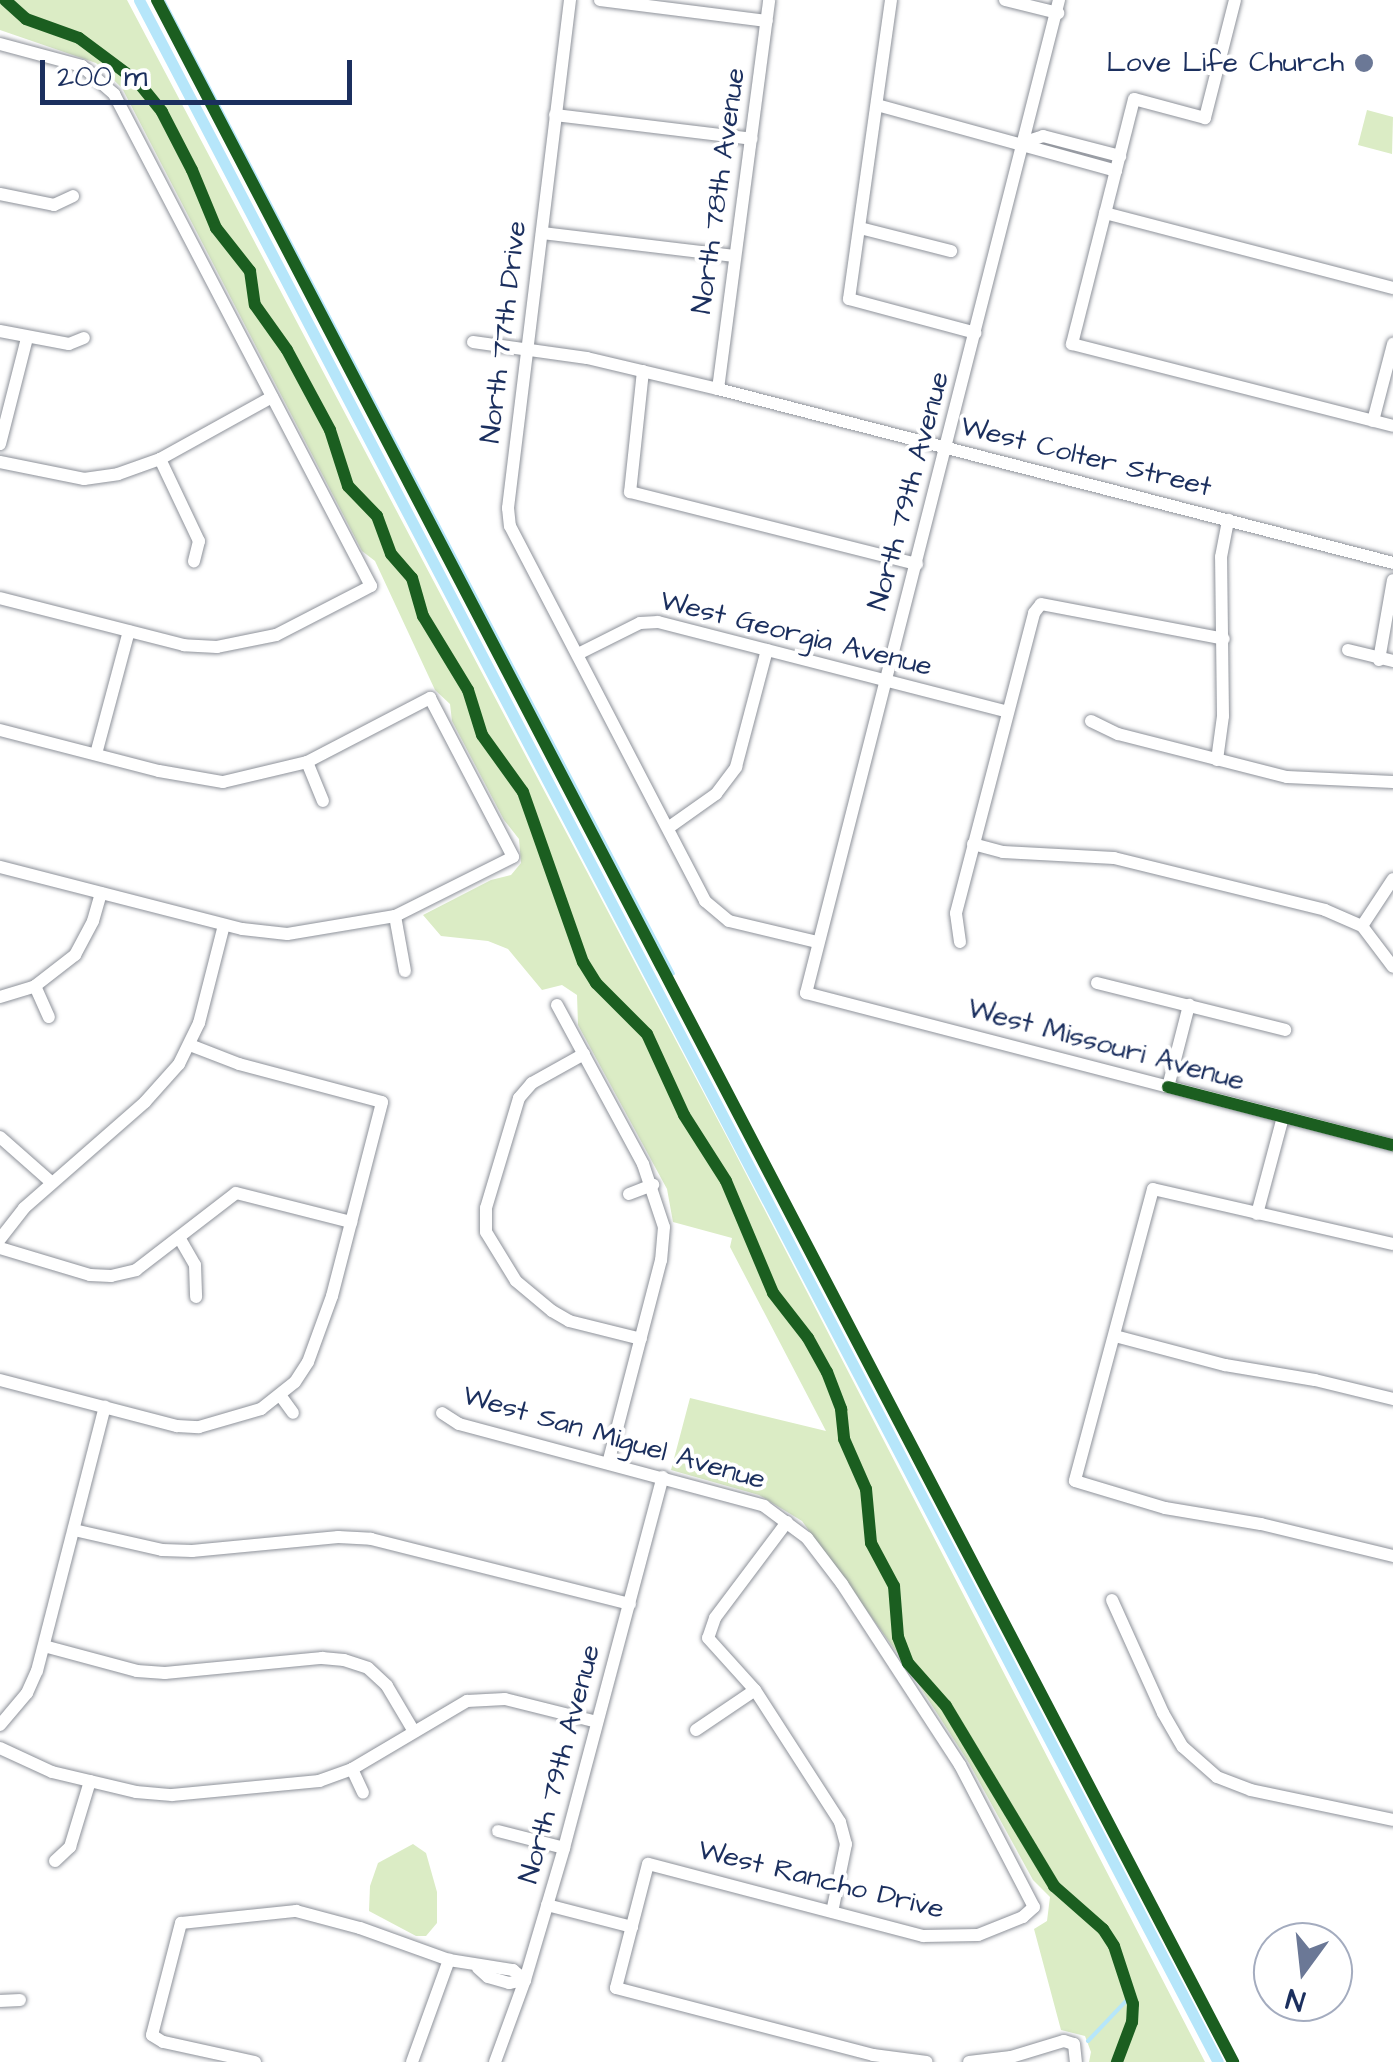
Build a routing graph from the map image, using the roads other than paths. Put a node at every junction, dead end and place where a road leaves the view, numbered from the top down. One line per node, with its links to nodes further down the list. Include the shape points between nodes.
1 (570, 0): 11 (street, North 77th Drive)
2 (600, 0): 8 (street)
3 (769, 0): 8 (street, North 78th Avenue)
4 (891, 0): 10 (street)
5 (1006, 0): 7 (street)
6 (1234, 0): 14 (street, via 1204,118 1134,99)
7 (1059, 6): 13 (street, North 79th Avenue)
8 (767, 21): 12 (street, North 78th Avenue)
9 (0, 44): 33 (street, via 82,66 114,94)
10 (877, 104): 13 (street); 19 (street)
11 (556, 115): 12 (street); 20 (street, North 77th Drive)
12 (752, 139): 22 (street, North 78th Avenue)
13 (1025, 142): 14 (street, via 1043,136); 15 (street); 25 (street, North 79th Avenue)
14 (1120, 156): 15 (street)
15 (1116, 171): 18 (street)
16 (0, 194): 17 (street, via 54,205)
17 (73, 196)
18 (1105, 213): 23 (street); 34 (street, via 1072,344)
19 (860, 228): 21 (street); 25 (street, via 848,299)
20 (542, 233): 22 (street); 30 (street, North 77th Drive)
21 (951, 251)
22 (735, 256): 32 (street, North 78th Avenue)
23 (1393, 288)
24 (0, 331): 26 (street)
25 (976, 333): 37 (street, North 79th Avenue)
26 (27, 338): 27 (street, via 69,344); 36 (street)
27 (84, 338)
28 (473, 342): 30 (street, West Colter Street)
29 (1393, 344): 34 (street)
30 (528, 348): 31 (street, West Colter Street); 50 (street, North 77th Drive, via 508,519)
31 (644, 372): 32 (street, West Colter Street); 43 (street, via 630,492)
32 (718, 388): 37 (street, West Colter Street)
33 (272, 397): 38 (street); 46 (street, via 371,586 276,635 248,642 184,645)
34 (1374, 421): 35 (street)
35 (1393, 426)
36 (0, 444)
37 (947, 447): 40 (street, West Colter Street); 43 (street, North 79th Avenue)
38 (160, 459): 39 (street, via 84,479); 41 (street, via 199,540)
39 (0, 462)
40 (1228, 520): 42 (street, West Colter Street); 47 (street)
41 (194, 562)
42 (1393, 563)
43 (917, 564): 52 (street, North 79th Avenue)
44 (1393, 580): 51 (street)
45 (0, 598): 46 (street)
46 (129, 631): 56 (street)
47 (1224, 640): 53 (street, via 1041,604); 57 (street)
48 (767, 650): 50 (street, West Georgia Avenue, via 648,622); 52 (street, West Georgia Avenue); 61 (street, via 736,767 716,794)
49 (1348, 650): 51 (street)
50 (578, 654): 61 (street, North 77th Drive)
51 (1386, 661)
52 (885, 681): 53 (street, West Georgia Avenue); 69 (street, North 79th Avenue)
53 (1008, 712): 62 (street)
54 (1091, 721): 57 (street)
55 (0, 730): 56 (street)
56 (96, 754): 58 (street, via 223,782)
57 (1216, 760): 59 (street, via 1307,779)
58 (308, 762): 60 (street); 66 (street, via 430,698 513,857)
59 (1393, 782)
60 (324, 801)
61 (668, 828): 69 (street, North 77th Drive, via 719,916)
62 (974, 844): 68 (street, via 1003,852 1114,858 1325,910); 70 (street, via 956,914)
63 (0, 867): 65 (street)
64 (1393, 879): 68 (street)
65 (102, 893): 67 (street); 74 (street, via 75,955)
66 (394, 916): 67 (street, via 297,933); 72 (street)
67 (224, 925): 81 (street)
68 (1362, 926): 71 (street)
69 (817, 942): 75 (street, North 79th Avenue)
70 (960, 942)
71 (1393, 967)
72 (405, 971)
73 (1098, 982): 77 (street)
74 (35, 986): 76 (street); 79 (street)
75 (806, 994): 83 (street, West Missouri Avenue)
76 (0, 996)
77 (1188, 1005): 80 (street); 83 (street)
78 (557, 1006): 82 (street)
79 (49, 1018)
80 (1285, 1030)
81 (190, 1046): 87 (street, via 166,1081); 91 (street, via 382,1102)
82 (584, 1054): 88 (street); 98 (street, via 532,1083 519,1098 486,1208 486,1232 516,1281 552,1311)
83 (1168, 1087): 84 (street, West Missouri Avenue)
84 (1283, 1117): 86 (street, West Missouri Avenue); 90 (street)
85 (0, 1137): 87 (street)
86 (1393, 1144)
87 (52, 1182): 92 (street)
88 (653, 1185): 89 (street); 98 (street, via 664,1244)
89 (630, 1194)
90 (1257, 1214): 94 (street); 97 (street, via 1153,1189)
91 (351, 1222): 93 (street, via 236,1193); 100 (street, via 319,1338 295,1382)
92 (0, 1239)
93 (180, 1239): 95 (street, via 136,1270 112,1276); 96 (street, via 195,1264)
94 (1393, 1244)
95 (0, 1248)
96 (196, 1297)
97 (1115, 1336): 101 (street); 109 (street, via 1075,1481 1165,1508)
98 (641, 1339): 105 (street)
99 (0, 1380): 102 (street)
100 (280, 1395): 102 (street, via 240,1418 198,1427); 103 (street)
101 (1393, 1400)
102 (106, 1408): 108 (street)
103 (293, 1412)
104 (442, 1413): 105 (street, West San Miguel Avenue, via 459,1424)
105 (608, 1463): 106 (street, West San Miguel Avenue)
106 (663, 1477): 107 (street, West San Miguel Avenue, via 764,1506); 111 (street, North 79th Avenue)
107 (788, 1522): 113 (street, via 715,1618 708,1638); 127 (street, West San Miguel Avenue, via 818,1553 899,1669 960,1765)
108 (74, 1530): 111 (street, via 192,1551 371,1539); 112 (street)
109 (1393, 1556)
110 (1112, 1600): 122 (street, via 1163,1714 1183,1747 1216,1777)
111 (630, 1604): 114 (street, North 79th Avenue)
112 (44, 1646): 115 (street, via 27,1693); 116 (street, via 165,1674 344,1660 368,1668 387,1686)
113 (754, 1690): 117 (street); 128 (street, via 840,1822 846,1844)
114 (597, 1722): 116 (street, via 486,1699 466,1701); 124 (street, North 79th Avenue)
115 (0, 1725)
116 (413, 1730): 119 (street)
117 (696, 1730)
118 (0, 1748): 120 (street, via 18,1760)
119 (352, 1768): 120 (street, via 319,1782 172,1794); 121 (street)
120 (90, 1781): 125 (street, via 70,1847)
121 (363, 1792)
122 (1393, 1820)
123 (498, 1831): 124 (street)
124 (564, 1848): 126 (street, North 79th Avenue)
125 (55, 1861)
126 (547, 1905): 129 (street); 131 (street, North 79th Avenue)
127 (1034, 1906): 128 (street, West Rancho Drive, via 994,1930 960,1938 923,1936)
128 (832, 1912): 129 (street, West Rancho Drive, via 648,1864)
129 (632, 1926): 137 (street, via 616,1988 873,2055)
130 (449, 1960): 131 (street, via 488,1978); 134 (street, via 296,1911 180,1923 152,2035); 135 (street)
131 (525, 1980): 136 (street, North 79th Avenue)
132 (20, 2000): 133 (street)
133 (0, 2001)
134 (255, 2062)
135 (412, 2062)
136 (494, 2062)
137 (927, 2062)
138 (970, 2062): 139 (street, via 1064,2041 1074,2044)
139 (1076, 2062)

